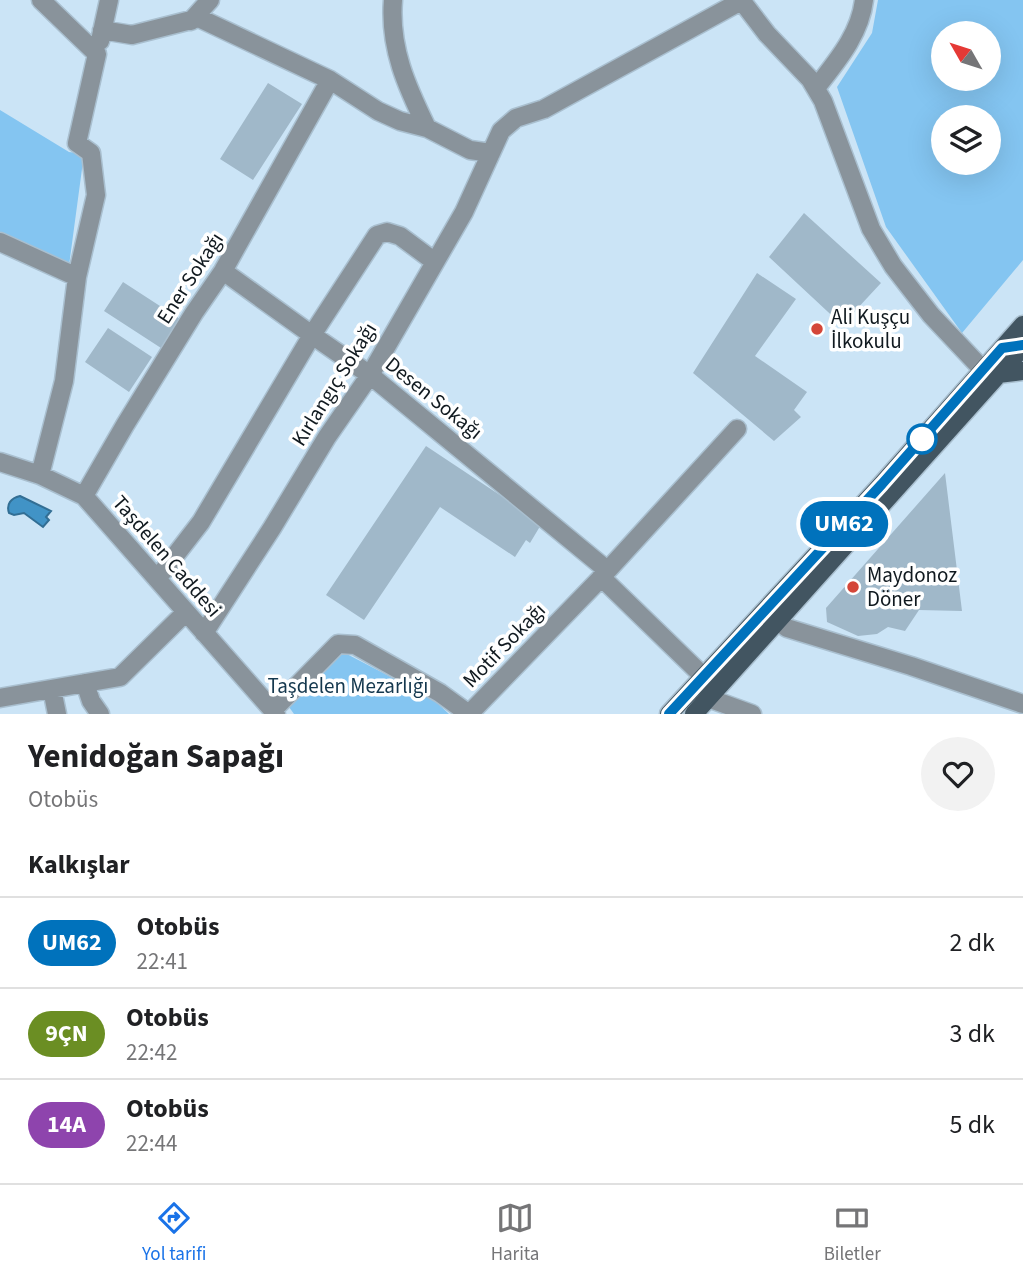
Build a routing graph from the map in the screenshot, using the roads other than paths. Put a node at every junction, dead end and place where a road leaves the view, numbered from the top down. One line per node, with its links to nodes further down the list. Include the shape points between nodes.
1 (41, 0): 9 (street)
2 (109, 0): 8 (street)
3 (210, 0): 7 (street)
4 (393, 0): 12 (street, via 397,55)
5 (863, 0): 11 (street, via 852,37)
6 (741, 1): 11 (street); 13 (street, Kırlangıç Sokağı, via 544,109 516,118 501,131)
7 (191, 21): 8 (street, via 132,35); 10 (street, via 199,18)
8 (102, 30): 9 (street)
9 (97, 54): 17 (street, via 77,143 91,153 96,195)
10 (330, 80): 12 (street, via 378,111); 16 (street, Ener Sokağı)
11 (816, 88): 23 (street, via 871,229 887,257 931,315)
12 (428, 128): 13 (street, via 470,150)
13 (491, 153): 15 (street, Kırlangıç Sokağı)
14 (0, 242): 17 (street)
15 (435, 262): 19 (street, via 400,236 387,232 377,236); 24 (street, Kırlangıç Sokağı)
16 (223, 271): 19 (street, Desen Sokağı); 28 (street, Ener Sokağı)
17 (77, 277): 27 (street, via 64,381)
18 (1023, 325): 21 (main road)
19 (312, 335): 24 (street, Desen Sokağı); 30 (street, via 201,522)
20 (1023, 346): 21 (main road); 23 (main road)
21 (1002, 348): 23 (main road)
22 (1023, 371): 23 (main road)
23 (991, 372): 32 (main road); 34 (main road)
24 (370, 375): 29 (street, Desen Sokağı); 33 (street, Kırlangıç Sokağı)
25 (737, 429): 29 (street, Motif Sokağı)
26 (0, 462): 27 (street, Taşdelen Caddesi)
27 (40, 475): 28 (street, Taşdelen Caddesi)
28 (84, 496): 30 (street, Taşdelen Caddesi)
29 (604, 574): 34 (street, Desen Sokağı); 40 (street, Motif Sokağı, via 469,714 355,645 338,644)
30 (157, 579): 31 (street, Taşdelen Caddesi)
31 (186, 612): 33 (street, Taşdelen Caddesi); 35 (street, via 120,677)
32 (777, 621): 38 (main road); 39 (street)
33 (204, 633): 40 (street, Taşdelen Caddesi)
34 (704, 676): 43 (main road)
35 (85, 683): 36 (street); 42 (street)
36 (52, 689): 37 (street); 41 (street)
37 (0, 698)
38 (708, 698): 44 (main road); 45 (street)
39 (1023, 704)
40 (274, 712)
41 (57, 714)
42 (100, 714)
43 (669, 714)
44 (694, 714)
45 (752, 714)

